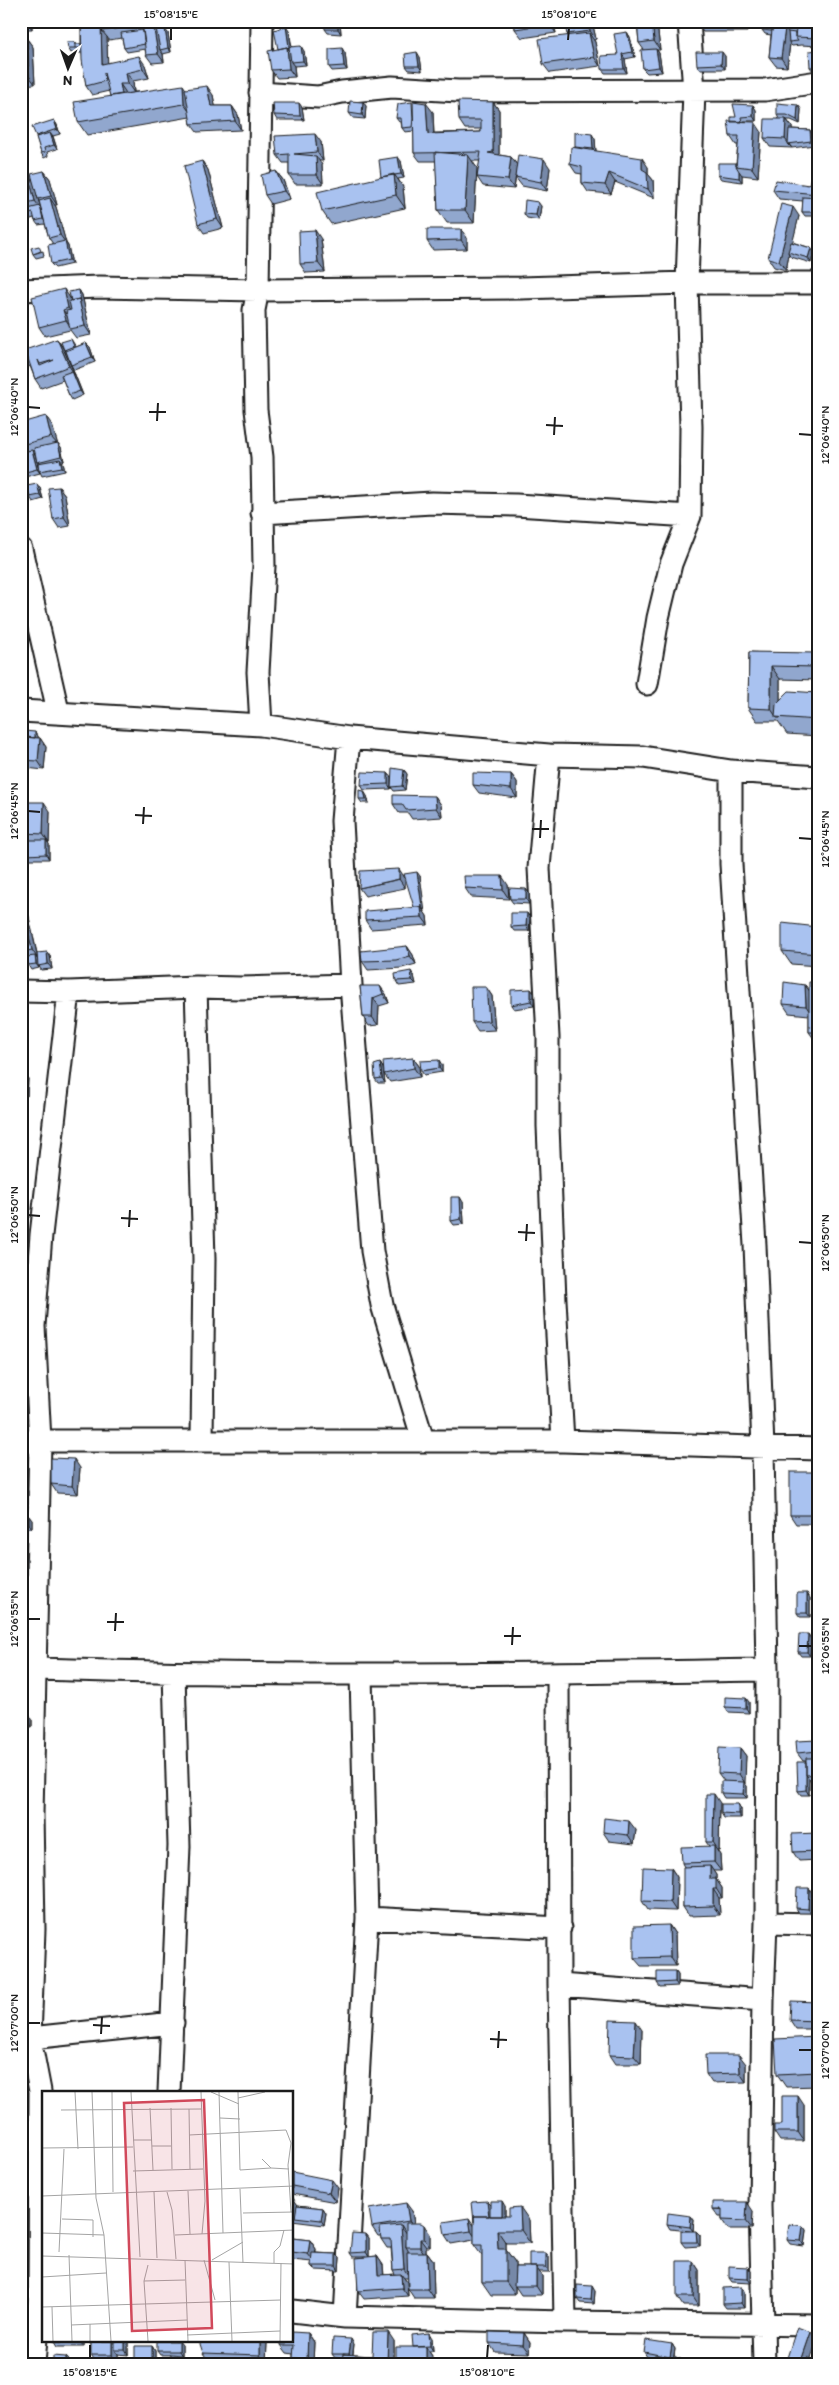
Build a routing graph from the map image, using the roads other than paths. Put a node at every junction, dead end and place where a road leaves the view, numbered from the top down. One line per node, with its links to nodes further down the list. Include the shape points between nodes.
1 (262, 21): 5 (street)
2 (689, 21): 4 (street)
3 (818, 82): 4 (street, via 765,90)
4 (694, 91): 5 (street, via 458,91 392,87 318,97); 7 (street)
5 (260, 93): 9 (street)
6 (818, 283): 7 (street)
7 (687, 284): 9 (street); 11 (street)
8 (21, 290): 9 (street, via 99,287)
9 (258, 290): 10 (street, via 254,310)
10 (262, 513): 11 (street, via 432,503); 16 (street, via 264,566 258,672)
11 (690, 516): 13 (street, via 671,564)
12 (21, 549): 15 (street)
13 (647, 684)
14 (21, 710): 15 (street)
15 (58, 711): 16 (street)
16 (261, 725): 17 (street)
17 (350, 738): 18 (street); 21 (street, via 342,821)
18 (549, 755): 19 (street, via 643,757); 28 (street, via 539,868)
19 (731, 771): 20 (street); 29 (street, via 730,864 755,1245)
20 (818, 777)
21 (351, 985): 22 (street); 26 (street, via 372,1251 382,1305)
22 (196, 987): 24 (street); 25 (street, via 204,1259)
23 (21, 991): 24 (street)
24 (69, 992): 27 (street, via 41,1234 34,1326)
25 (202, 1440): 26 (street); 27 (street)
26 (423, 1440): 28 (street)
27 (31, 1441): 31 (street)
28 (563, 1441): 29 (street)
29 (763, 1448): 30 (street); 32 (street)
30 (818, 1449)
31 (36, 1669): 33 (street); 43 (street, via 32,1814 34,1929)
32 (767, 1670): 34 (street); 37 (street)
33 (174, 1673): 35 (street); 42 (street, via 179,1846)
34 (558, 1673): 35 (street); 39 (street)
35 (361, 1675): 36 (street)
36 (367, 1918): 39 (street); 47 (street)
37 (766, 1924): 38 (street); 41 (street)
38 (818, 1924)
39 (560, 1928): 40 (street)
40 (559, 1985): 41 (street); 48 (street)
41 (763, 2000): 49 (street, via 760,2206)
42 (173, 2022): 43 (street); 44 (street)
43 (26, 2039): 45 (street, via 40,2092)
44 (169, 2091)
45 (41, 2299): 51 (street)
46 (294, 2311): 47 (street)
47 (345, 2317): 48 (street)
48 (565, 2322): 49 (street)
49 (764, 2324): 50 (street); 52 (street)
50 (818, 2325)
51 (34, 2364)
52 (764, 2364)

